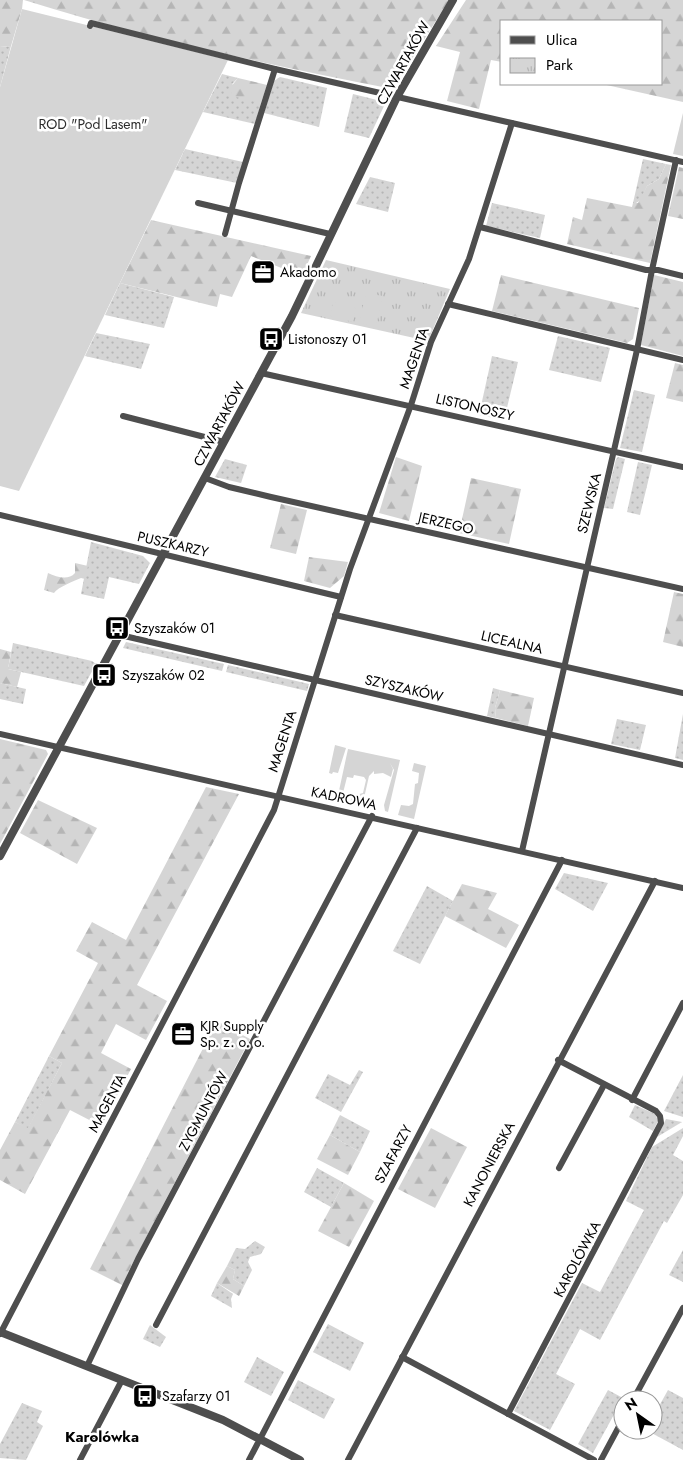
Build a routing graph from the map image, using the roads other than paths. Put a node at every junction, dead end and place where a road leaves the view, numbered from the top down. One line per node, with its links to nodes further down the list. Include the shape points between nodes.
1 (453, 0): 4 (street, CZWARTAKÓW)
2 (90, 26): 3 (street, via 91,23)
3 (275, 69): 4 (street); 8 (street)
4 (397, 97): 5 (street); 11 (street, CZWARTAKÓW)
5 (512, 123): 6 (street); 9 (street, MAGENTA)
6 (680, 161): 12 (street, SZEWSKA)
7 (198, 203): 8 (street)
8 (231, 211): 10 (street); 11 (street)
9 (480, 227): 12 (street); 14 (street, MAGENTA)
10 (225, 234)
11 (330, 234): 17 (street, CZWARTAKÓW)
12 (652, 270): 13 (street); 15 (street, SZEWSKA)
13 (683, 276)
14 (448, 304): 15 (street); 18 (street, MAGENTA, via 431,342)
15 (637, 350): 16 (street); 21 (street, SZEWSKA)
16 (683, 360)
17 (261, 373): 18 (street, LISTONOSZY); 20 (street, CZWARTAKÓW)
18 (411, 405): 21 (street, LISTONOSZY); 25 (street, MAGENTA)
19 (123, 416): 20 (street)
20 (224, 442): 23 (street, CZWARTAKÓW)
21 (614, 452): 22 (street, LISTONOSZY); 27 (street, SZEWSKA)
22 (683, 467)
23 (205, 478): 25 (street, JERZEGO, via 229,487); 26 (street, CZWARTAKÓW)
24 (0, 516): 26 (street, PUSZKARZY)
25 (369, 519): 27 (street, JERZEGO); 29 (street, MAGENTA)
26 (163, 554): 29 (street, PUSZKARZY); 31 (street, CZWARTAKÓW)
27 (586, 567): 28 (street, JERZEGO); 32 (street, SZEWSKA)
28 (683, 589)
29 (341, 597): 30 (street, MAGENTA)
30 (335, 615): 32 (street, LICEALNA); 33 (street, MAGENTA)
31 (120, 634): 33 (street, SZYSZAKÓW); 37 (street, CZWARTAKÓW)
32 (564, 666): 34 (street, LICEALNA); 36 (street, SZEWSKA)
33 (314, 680): 36 (street, SZYSZAKÓW); 39 (street, MAGENTA)
34 (683, 693)
35 (0, 734): 37 (street, KADROWA)
36 (548, 735): 38 (street, SZYSZAKÓW); 42 (street, SZEWSKA)
37 (59, 748): 39 (street, KADROWA); 43 (street, CZWARTAKÓW)
38 (683, 765)
39 (278, 798): 40 (street, KADROWA); 54 (street, MAGENTA)
40 (372, 816): 41 (street, KADROWA); 56 (street, ZYGMUNTÓW, via 138,1260)
41 (417, 828): 42 (street, KADROWA); 53 (street)
42 (522, 851): 44 (street, KADROWA)
43 (0, 856)
44 (562, 860): 45 (street, KADROWA); 60 (street, SZAFARZY)
45 (655, 882): 46 (street, KADROWA); 48 (street, KANONIERSKA)
46 (683, 888)
47 (683, 1003): 50 (street)
48 (558, 1060): 49 (street); 55 (street, KANONIERSKA)
49 (604, 1085): 50 (street); 51 (street)
50 (632, 1100): 59 (street, KAROLÓWKA, via 659,1113 661,1123)
51 (559, 1168)
52 (683, 1308): 58 (street)
53 (156, 1325)
54 (0, 1333): 56 (street)
55 (402, 1357): 59 (street); 65 (street, KANONIERSKA)
56 (86, 1366): 57 (street)
57 (122, 1380): 60 (street); 62 (street)
58 (639, 1390)
59 (508, 1414): 66 (street)
60 (260, 1438): 63 (street, SZAFARZY); 64 (street)
61 (613, 1438): 67 (street)
62 (80, 1460)
63 (248, 1460)
64 (300, 1460)
65 (348, 1460)
66 (594, 1460)
67 (601, 1460)

